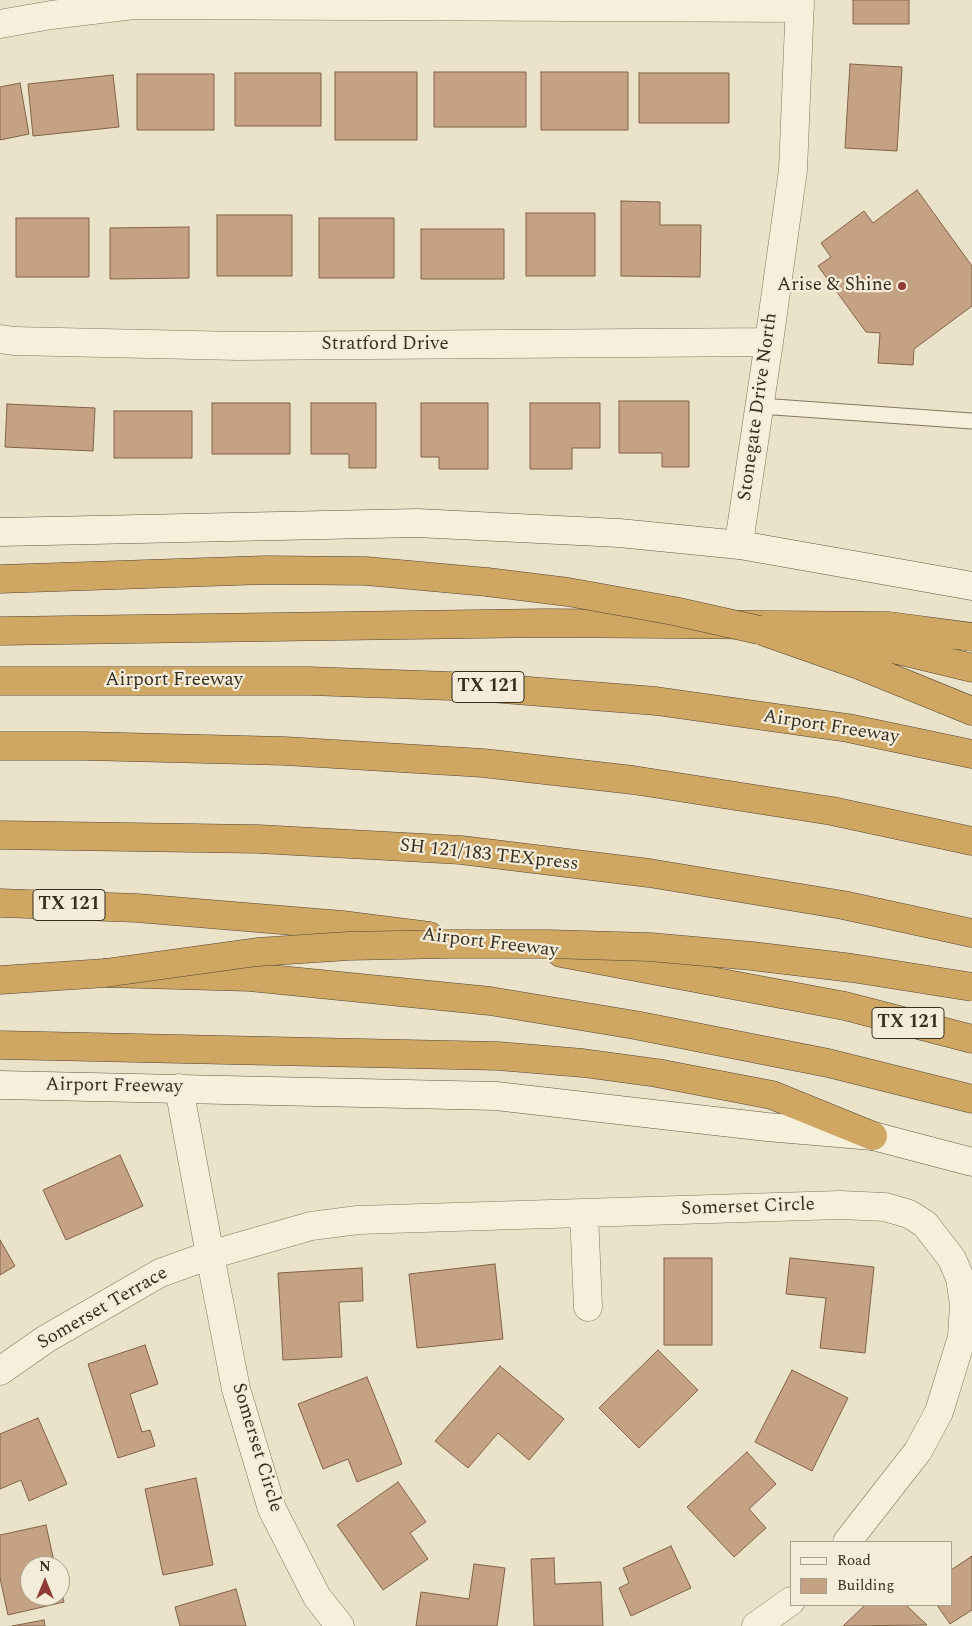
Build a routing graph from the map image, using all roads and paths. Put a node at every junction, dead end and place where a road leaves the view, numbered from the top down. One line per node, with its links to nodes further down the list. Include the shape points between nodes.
1 (381, 3): 2 (street); 3 (street)
2 (800, 4): 6 (street, Stonegate Drive North, via 793,170)
3 (51, 8): 4 (street)
4 (0, 24)
5 (0, 338): 6 (street, Stratford Drive, via 14,341 238,346)
6 (770, 342): 7 (street, Stonegate Drive North)
7 (760, 406): 8 (lane); 10 (street, Stonegate Drive North)
8 (972, 421)
9 (0, 532): 10 (street, via 417,524 619,533)
10 (740, 545): 12 (street)
11 (0, 579): 13 (highway, bridge, via 276,570 366,571 487,582 588,596)
12 (972, 586)
13 (759, 630): 16 (highway, via 864,642); 18 (highway)
14 (0, 631): 15 (highway, via 546,623 889,626)
15 (972, 637)
16 (972, 668)
17 (0, 681): 20 (highway, Airport Freeway / TX 121, via 478,686 656,701 848,728)
18 (972, 711)
19 (0, 746): 22 (highway, via 284,751 483,763 633,780 832,811)
20 (972, 754)
21 (0, 835): 24 (highway, SH 121/183 TEXpress, via 258,838 462,850 649,873 843,905)
22 (972, 841)
23 (0, 903): 28 (highway, Airport Freeway / TX 121, via 137,908 342,925 579,956 844,1006)
24 (972, 933)
25 (105, 973): 26 (highway); 27 (highway, bridge, via 257,952 449,944 548,944 650,947 752,956); 32 (highway, bridge, via 250,977 490,1001 635,1025 828,1063)
26 (0, 980)
27 (972, 987)
28 (972, 1039)
29 (0, 1045): 33 (highway, via 498,1056 583,1063 772,1095)
30 (0, 1085): 31 (street, Airport Freeway)
31 (179, 1088): 33 (street, Airport Freeway, via 496,1096); 36 (street, Somerset Circle)
32 (972, 1099)
33 (873, 1136): 34 (street, Airport Freeway)
34 (972, 1162)
35 (584, 1213): 36 (street, Somerset Circle, via 358,1220 311,1226); 37 (street); 39 (street, Somerset Circle, via 840,1205 885,1207 910,1214 925,1224 952,1259 960,1278 964,1304 962,1336 939,1412 918,1451)
36 (210, 1255): 38 (street, Somerset Terrace, via 160,1273 46,1339); 41 (street, Somerset Circle, via 236,1389 272,1509 317,1597)
37 (588, 1308)
38 (0, 1371)
39 (847, 1541)
40 (790, 1602): 42 (street)
41 (340, 1626)
42 (756, 1626)

